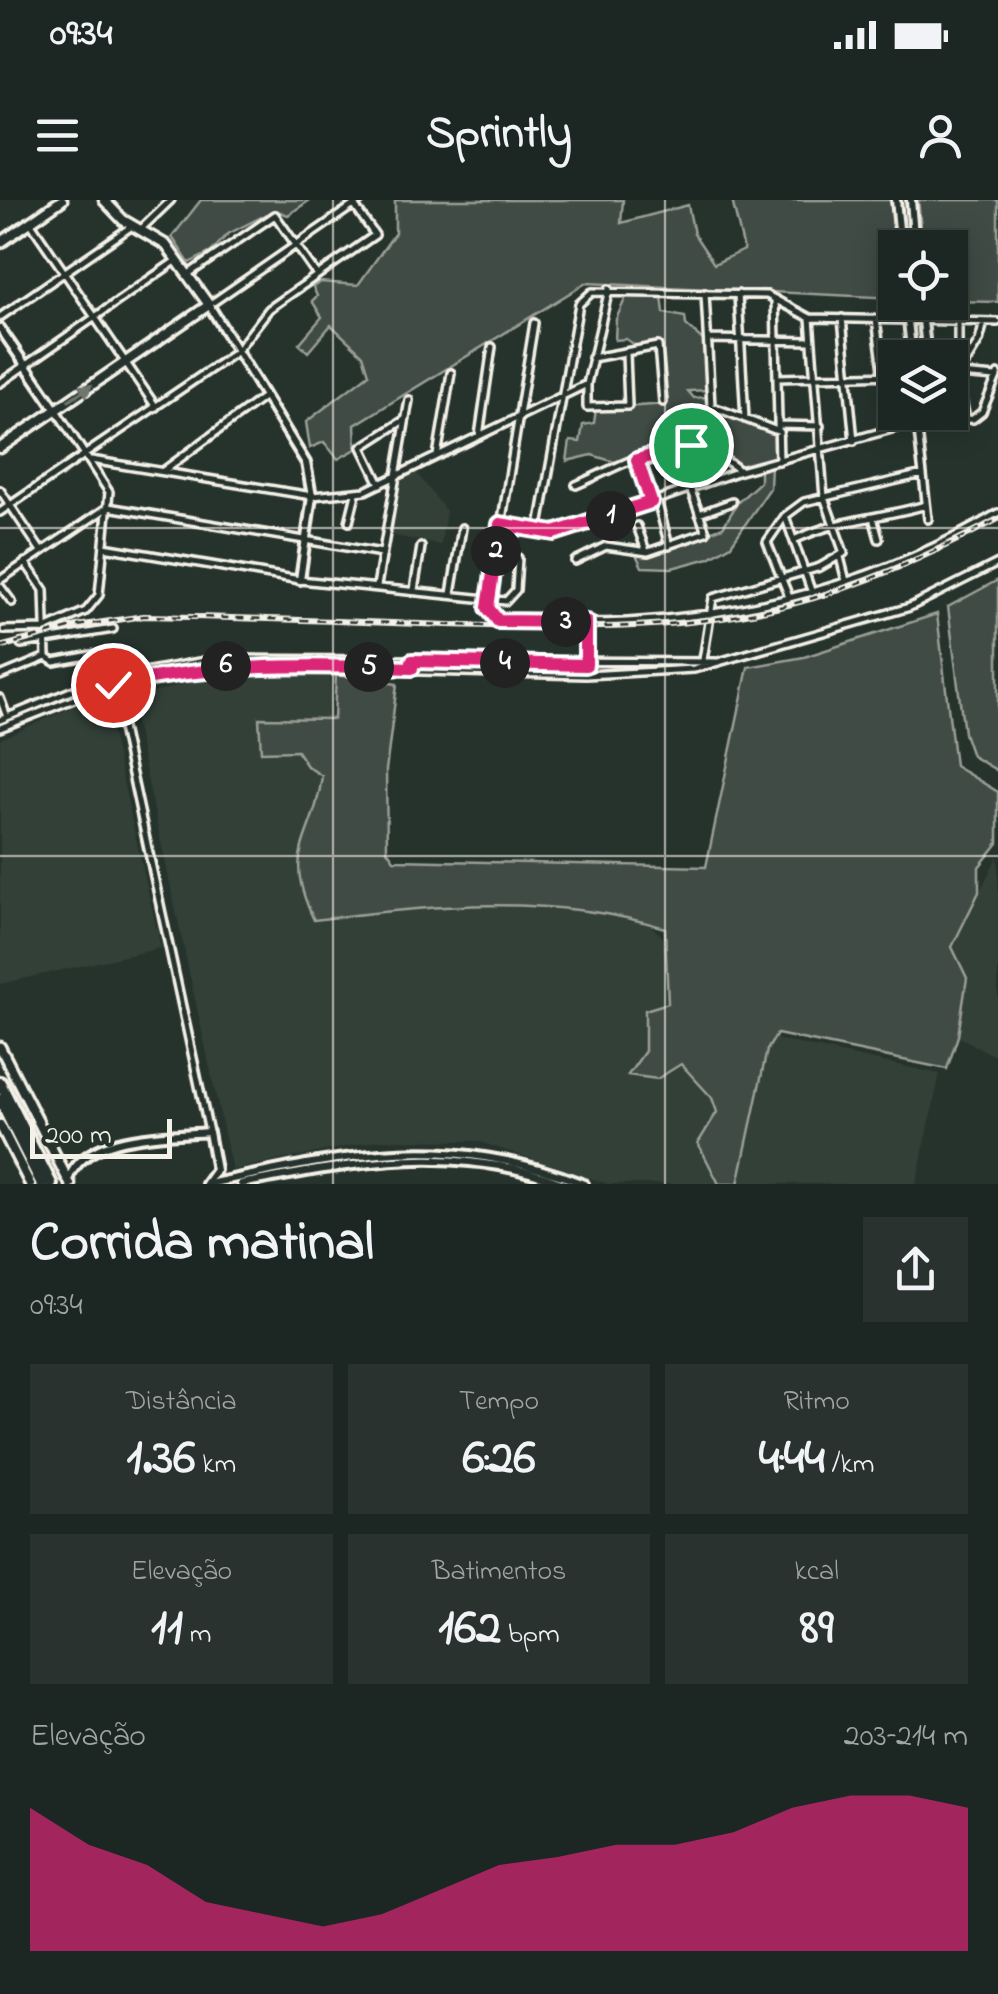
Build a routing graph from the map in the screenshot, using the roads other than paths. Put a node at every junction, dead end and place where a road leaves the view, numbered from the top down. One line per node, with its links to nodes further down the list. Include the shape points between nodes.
1 (62, 200): 8 (main road)
2 (104, 200): 9 (main road)
3 (171, 200): 9 (street)
4 (362, 200): 7 (street)
5 (896, 200): 10 (street)
6 (911, 200): 11 (street)
7 (354, 205): 13 (street); 17 (street, via 375,235)
8 (30, 222): 12 (main road); 15 (street)
9 (136, 228): 14 (main road); 15 (street)
10 (898, 230)
11 (914, 230)
12 (0, 243)
13 (296, 246): 16 (street, via 275,214); 17 (street); 22 (street)
14 (179, 258): 16 (main road); 24 (street)
15 (64, 273): 23 (street); 24 (street)
16 (190, 273): 22 (main road)
17 (318, 275): 44 (street, via 269,309)
18 (609, 290): 19 (street); 46 (street); 60 (street, via 592,292 580,304)
19 (705, 293): 20 (street); 35 (street)
20 (738, 294): 21 (street); 36 (street)
21 (775, 298): 25 (street); 37 (street)
22 (209, 305): 44 (street); 48 (main road)
23 (0, 317)
24 (96, 318): 48 (street); 49 (street)
25 (810, 318): 26 (street); 42 (street)
26 (842, 318): 27 (street); 55 (street)
27 (876, 319): 38 (street)
28 (908, 320): 39 (street)
29 (922, 320): 30 (street); 40 (street)
30 (958, 321): 31 (street); 41 (street)
31 (984, 322): 32 (street); 47 (street)
32 (998, 322)
33 (534, 323): 65 (street)
34 (0, 328): 49 (street)
35 (708, 339): 36 (street); 68 (street, via 711,406)
36 (739, 339): 37 (street); 68 (street)
37 (776, 340): 42 (street); 54 (street)
38 (881, 340)
39 (910, 340)
40 (924, 340)
41 (958, 340)
42 (811, 341): 56 (street)
43 (492, 347): 73 (street)
44 (236, 352): 59 (street); 63 (street)
45 (626, 354): 46 (street); 58 (street, via 628,406 588,407); 62 (street, via 658,346)
46 (592, 358): 58 (street)
47 (968, 361)
48 (126, 363): 63 (street); 64 (main road, one-way to 48)
49 (26, 365): 57 (street); 64 (street)
50 (451, 373): 77 (street)
51 (997, 375): 52 (street); 66 (street, via 979,415)
52 (968, 376)
53 (878, 377): 55 (street)
54 (777, 378): 56 (street); 70 (street)
55 (850, 378): 56 (street); 74 (street)
56 (814, 379): 69 (street)
57 (0, 383)
58 (587, 384): 60 (street)
59 (265, 396): 82 (street); 90 (street, via 306,463)
60 (563, 396): 65 (street); 107 (street)
61 (409, 400): 67 (street)
62 (662, 402)
63 (156, 407): 78 (street)
64 (56, 410): 75 (main road); 78 (street)
65 (520, 416): 73 (street); 105 (street)
66 (968, 418)
67 (406, 419): 84 (street); 85 (street, via 362,447)
68 (745, 419): 70 (street)
69 (820, 426): 70 (street); 76 (street)
70 (780, 428): 80 (street)
71 (890, 430): 74 (street)
72 (918, 430): 83 (street)
73 (479, 436): 77 (street)
74 (854, 441): 76 (street)
75 (0, 448)
76 (823, 450): 80 (street); 91 (street)
77 (438, 456): 84 (street)
78 (89, 458): 82 (street); 95 (street); 96 (street, via 107,486)
79 (637, 460): 81 (street, via 691,445); 86 (street); 92 (street)
80 (779, 461): 81 (street)
81 (740, 471): 87 (street)
82 (162, 472): 90 (street)
83 (922, 474): 91 (street); 94 (street)
84 (396, 478): 85 (street); 117 (street)
85 (380, 484): 89 (street)
86 (576, 485)
87 (690, 488): 92 (street); 98 (street)
88 (0, 490): 95 (street)
89 (356, 494): 90 (street); 103 (street)
90 (312, 496): 111 (street)
91 (824, 497): 100 (street); 104 (street)
92 (654, 501): 107 (street, via 568,531); 112 (street)
93 (732, 502): 98 (street)
94 (926, 505): 101 (street); 102 (street)
95 (10, 506): 97 (street); 115 (street)
96 (108, 506): 111 (street); 113 (street); 115 (street)
97 (0, 512)
98 (699, 514): 112 (street, via 706,532)
99 (998, 514): 126 (street, via 914,557)
100 (784, 516): 110 (street); 124 (street, via 768,542)
101 (928, 519)
102 (874, 520): 104 (street); 109 (street)
103 (349, 522)
104 (834, 522): 110 (street); 118 (street)
105 (500, 524): 107 (street); 133 (street)
106 (637, 526): 116 (street)
107 (539, 527)
108 (462, 528): 131 (street)
109 (879, 539)
110 (796, 540): 123 (street)
111 (306, 542): 117 (street); 125 (street)
112 (669, 546): 116 (street)
113 (104, 547): 125 (street); 137 (street, via 99,595 86,611)
114 (421, 547): 129 (street)
115 (41, 551): 121 (street)
116 (646, 552): 120 (street, via 606,546)
117 (382, 553): 128 (street)
118 (842, 554): 123 (street); 126 (street)
119 (518, 558): 133 (street, via 512,598)
120 (575, 561)
121 (25, 562): 127 (street); 137 (street, via 44,590)
122 (998, 563): 144 (street, via 910,607)
123 (806, 570): 124 (street); 130 (street)
124 (780, 578): 132 (street); 135 (street, via 717,594)
125 (300, 580): 128 (street)
126 (846, 581): 130 (street)
127 (0, 583): 134 (street)
128 (377, 586): 129 (street)
129 (414, 590): 131 (street)
130 (812, 593): 132 (street)
131 (451, 594): 133 (street)
132 (789, 598): 135 (street)
133 (489, 599): 136 (street, via 498,621)
134 (12, 602)
135 (709, 614): 136 (street); 143 (street)
136 (586, 622): 146 (street)
137 (45, 629): 139 (street); 140 (street)
138 (113, 629): 140 (street)
139 (4, 630)
140 (43, 638): 141 (street); 142 (street)
141 (21, 644)
142 (46, 657): 147 (street); 148 (street, via 54,662 97,654)
143 (703, 660): 144 (street); 146 (street)
144 (719, 663): 145 (street, via 622,674)
145 (412, 664): 146 (street); 149 (street, via 261,660)
146 (586, 665)
147 (0, 676)
148 (102, 680): 149 (street); 151 (street)
149 (112, 682): 151 (street); 158 (street)
150 (0, 698): 152 (street)
151 (42, 707): 152 (street); 153 (street)
152 (4, 719)
153 (0, 728)
154 (0, 1047): 160 (main road)
155 (0, 1083): 167 (highway)
156 (0, 1100): 166 (highway)
157 (0, 1125): 159 (main road)
158 (209, 1132): 161 (street, via 126,1142); 162 (street)
159 (4, 1137): 165 (main road)
160 (57, 1158): 161 (street); 164 (main road)
161 (77, 1162): 164 (street)
162 (216, 1164): 163 (street); 168 (street)
163 (240, 1181): 168 (street); 169 (street, via 424,1157 500,1164); 170 (street, via 367,1154 431,1150 497,1156)
164 (69, 1182)
165 (30, 1184)
166 (42, 1184)
167 (51, 1184)
168 (208, 1184)
169 (564, 1184)
170 (584, 1184)

